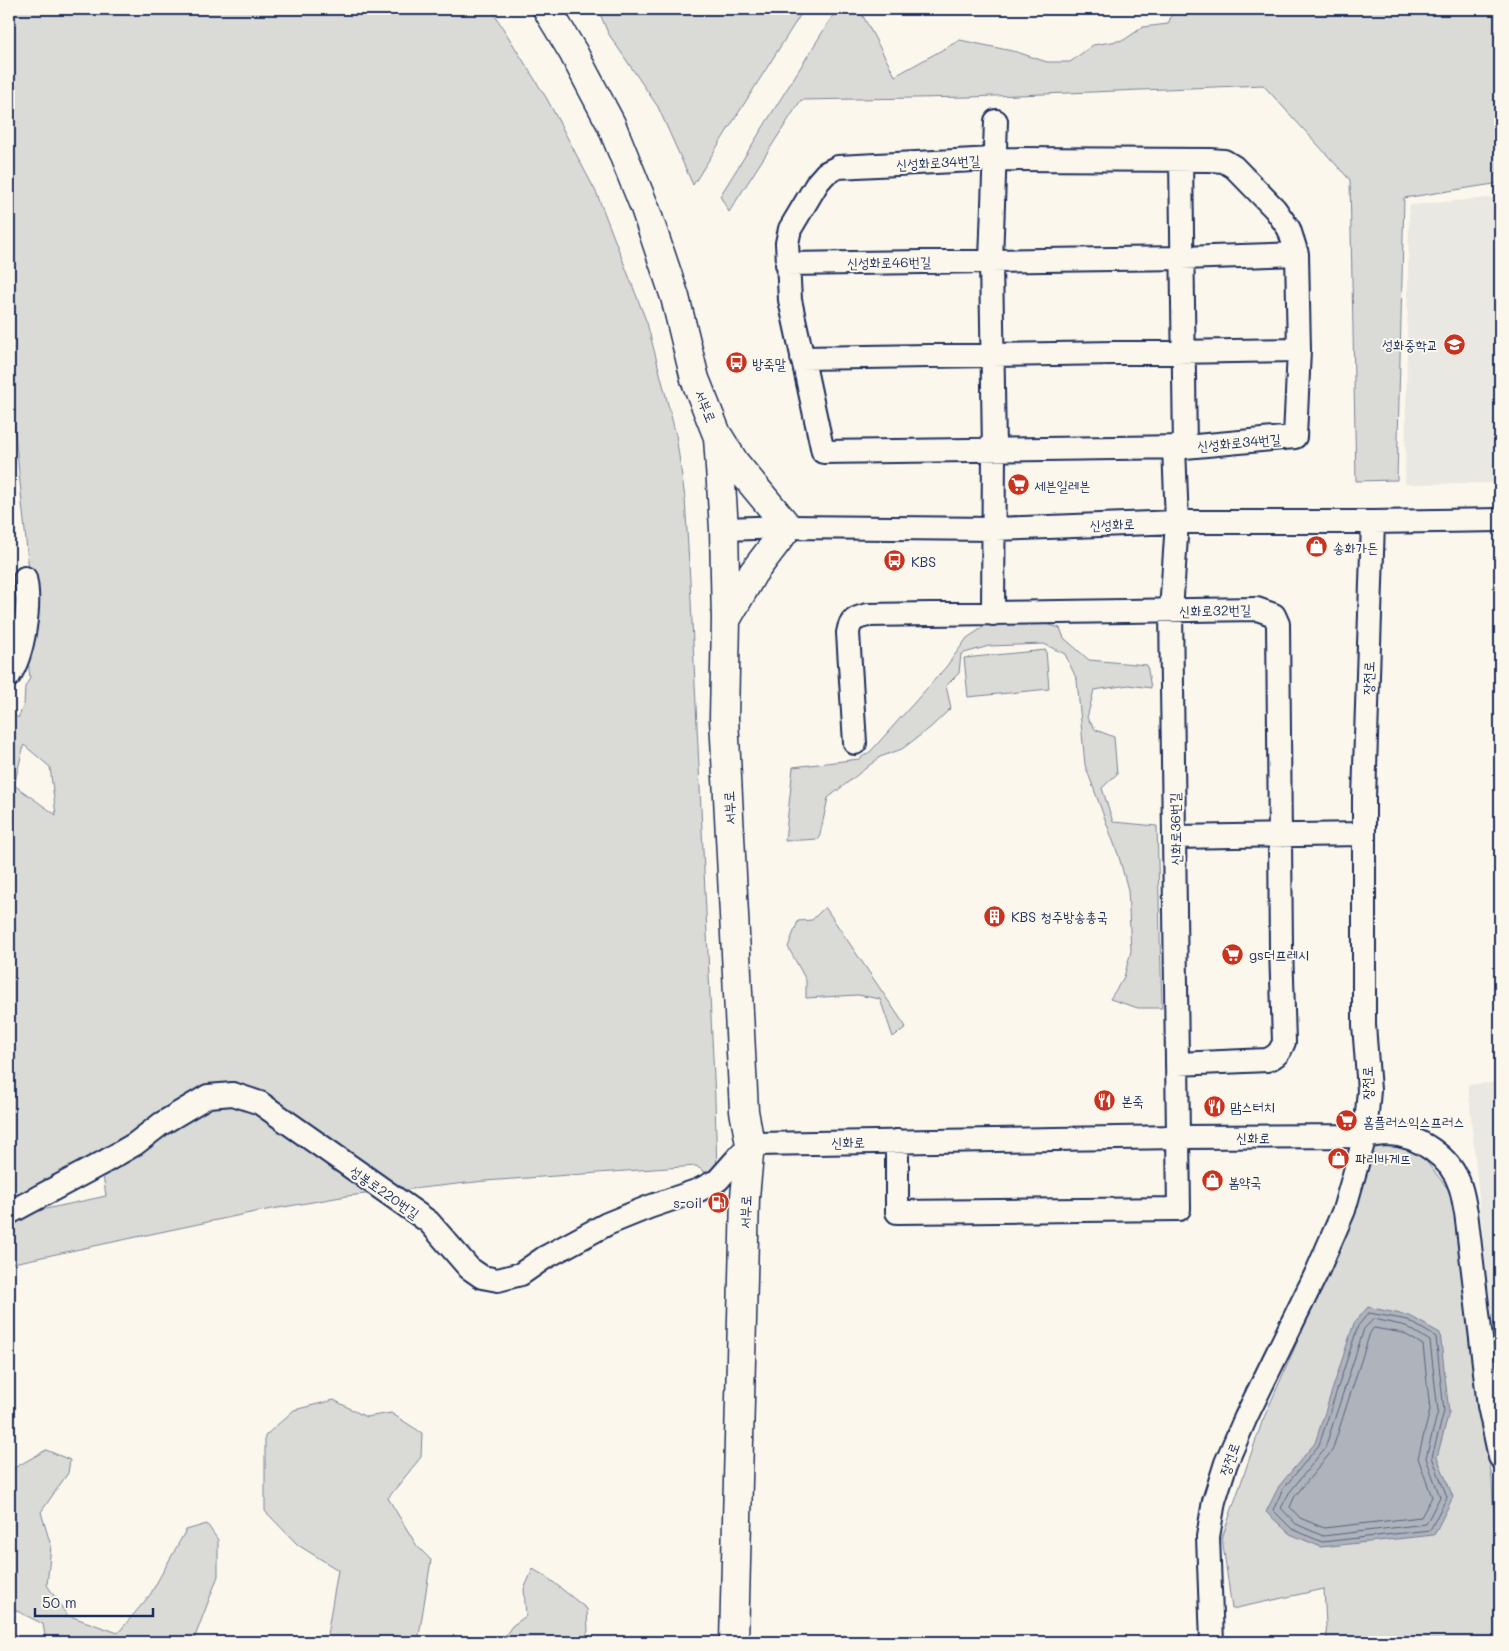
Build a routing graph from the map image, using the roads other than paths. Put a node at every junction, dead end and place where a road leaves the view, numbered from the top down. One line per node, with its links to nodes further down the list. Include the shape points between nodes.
1 (547, 9): 13 (main road, 서부로, via 611,124 646,208 675,297 695,379)
2 (996, 121): 3 (street)
3 (994, 159): 4 (street, 신성화로34번길); 7 (street); 8 (street, 신성화로34번길, via 838,167 826,172 790,229)
4 (1181, 160): 5 (street, 신성화로34번길, via 1224,161 1234,167 1275,209 1288,228); 6 (street, 신화로36번길)
5 (1296, 254): 6 (street); 9 (street, 신성화로34번길)
6 (1182, 258): 7 (street, 신성화로46번길); 10 (street, 신화로36번길)
7 (991, 260): 8 (street, 신성화로46번길); 11 (street)
8 (787, 264): 12 (street, 신성화로34번길, via 790,300)
9 (1299, 350): 10 (street); 14 (street, 신성화로34번길, via 1295,437)
10 (1184, 352): 11 (street); 14 (street, 신화로36번길)
11 (993, 355): 12 (street); 15 (street)
12 (802, 358): 15 (street, 신성화로34번길, via 823,452)
13 (718, 437): 19 (main road, via 735,463); 20 (main road, 서부로)
14 (1179, 447): 15 (street); 17 (street, 신화로36번길)
15 (994, 450): 21 (street)
16 (1500, 520): 18 (street, 신성화로)
17 (1178, 522): 18 (street, 신성화로); 21 (street, 신성화로); 23 (street, 신화로36번길)
18 (1373, 522): 28 (street, 장전로)
19 (788, 527): 20 (street, 신성화로); 21 (street, 신성화로); 25 (main road, via 753,572)
20 (724, 529): 25 (main road, 서부로)
21 (995, 529): 24 (street)
22 (25, 578): 26 (street, via 28,589 24,625 20,648)
23 (1171, 611): 24 (street, 신화로32번길); 29 (street, 신화로32번길, via 1257,609 1274,615 1278,624); 30 (street, 신화로36번길)
24 (993, 614): 27 (street, 신화로32번길, via 868,615 856,618 848,633)
25 (726, 620): 35 (main road, 서부로, via 724,718 744,1111)
26 (9, 676)
27 (855, 743)
28 (1364, 834): 29 (street); 32 (street, 장전로, via 1364,1025 1369,1090)
29 (1280, 835): 30 (street); 31 (street, 신화로32번길, via 1284,1042 1280,1051 1268,1060)
30 (1175, 837): 31 (street, 신화로36번길)
31 (1177, 1064): 33 (street, 신화로36번길)
32 (1365, 1136): 33 (street, 신화로); 37 (street, 신화로, via 1389,1134 1422,1143 1449,1165 1460,1185 1489,1406); 39 (street, 장전로, via 1344,1210 1318,1272 1246,1417 1214,1501 1208,1536)
33 (1178, 1137): 34 (street, 신화로); 34 (street, 신화로36번길, via 1179,1209 897,1212)
34 (897, 1141): 35 (street, 신화로)
35 (750, 1144): 36 (street, 성봉로220번길, via 718,1180 607,1224 521,1274 498,1280 482,1277 469,1268 429,1222 260,1103 233,1094 208,1096 112,1158); 38 (main road, 서부로, via 745,1197)
36 (9, 1213)
37 (1500, 1457)
38 (734, 1642)
39 (1212, 1642)

